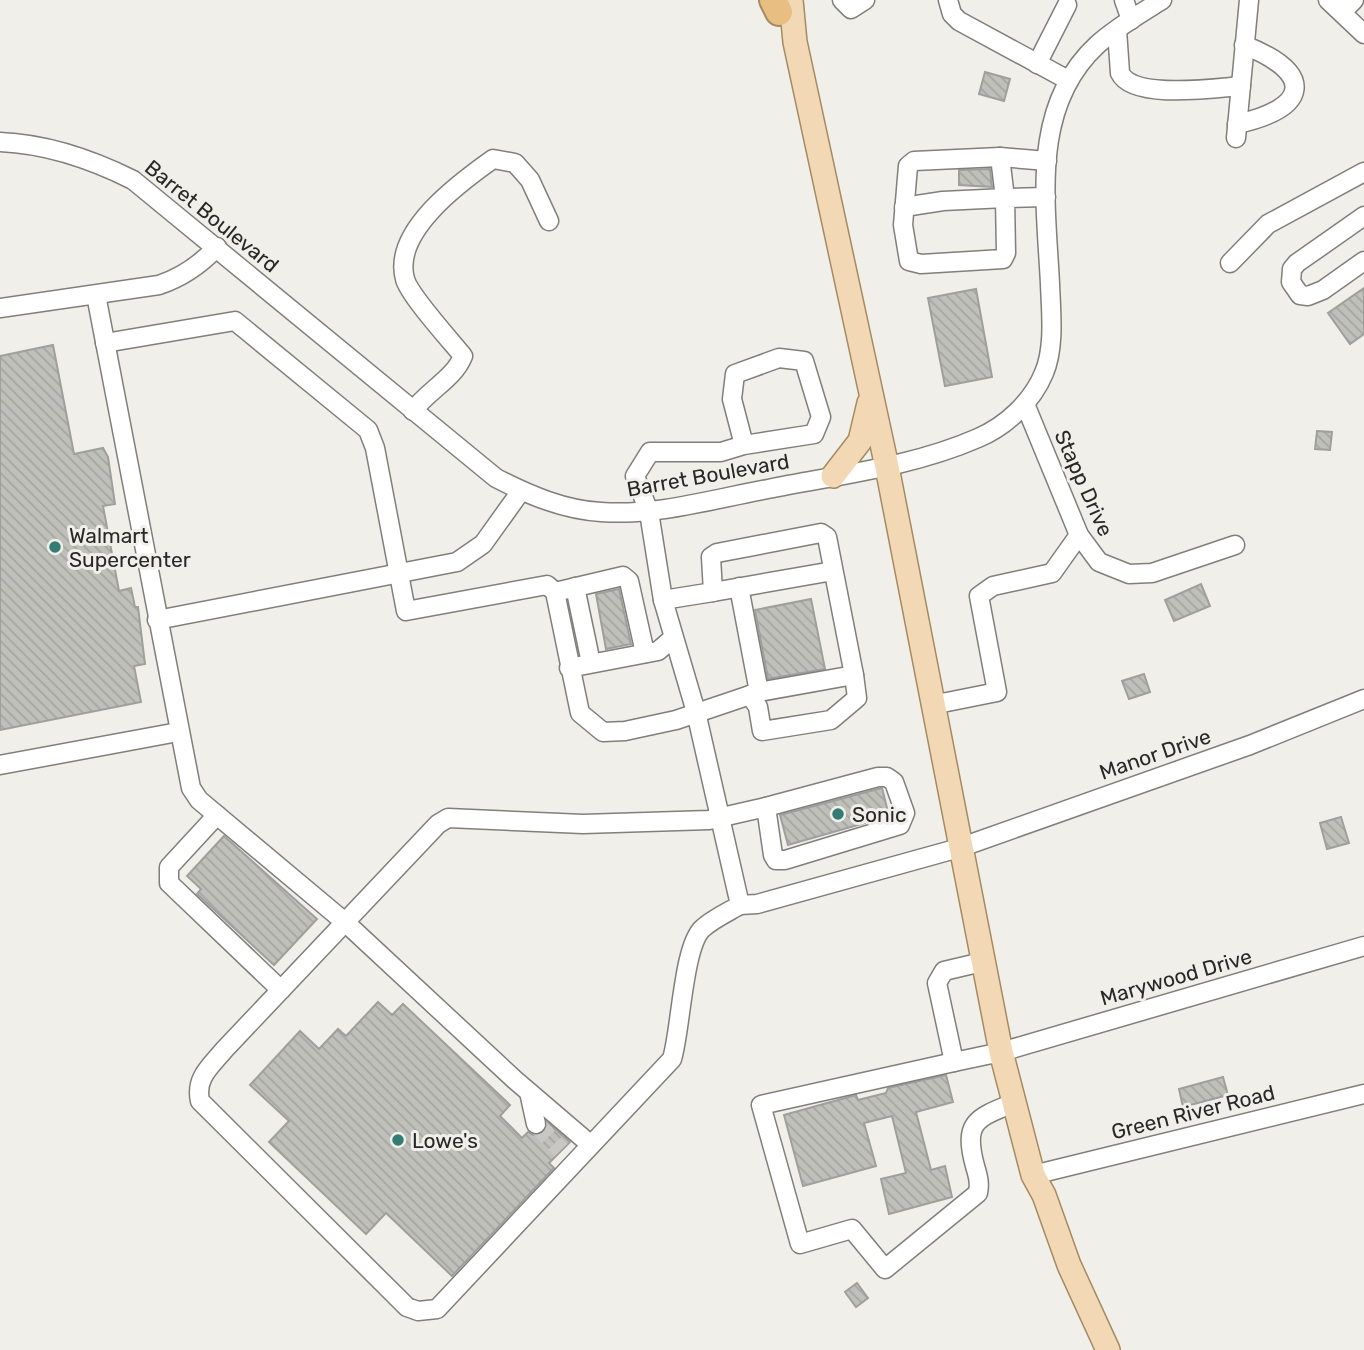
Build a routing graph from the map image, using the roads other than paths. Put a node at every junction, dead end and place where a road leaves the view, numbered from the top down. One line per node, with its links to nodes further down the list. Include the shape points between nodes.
1 (842, 0): 2 (street, via 851,9)
2 (865, 0)
3 (948, 0): 13 (street, via 959,21)
4 (1124, 0): 10 (street)
5 (1162, 0): 10 (street, Barret Boulevard)
6 (1249, 0): 12 (street)
7 (780, 3): 31 (main road, via 795,42)
8 (1341, 4): 11 (street)
9 (1068, 5): 13 (street)
10 (1124, 25): 14 (street, Barret Boulevard, via 1087,55); 15 (street, via 1119,73 1129,82 1184,92)
11 (1363, 32)
12 (1244, 45): 15 (street); 15 (street, via 1292,75 1297,85 1292,102 1237,131)
13 (1037, 64): 14 (street)
14 (1069, 80): 18 (street, Barret Boulevard, via 1051,124)
15 (1241, 86)
16 (0, 142): 25 (street, Barret Boulevard, via 98,162 133,180)
17 (1000, 157): 18 (street); 21 (street); 22 (street, via 914,161 908,166)
18 (1046, 161): 20 (street, Barret Boulevard)
19 (1364, 172): 27 (street, via 1268,224)
20 (1046, 197): 21 (street); 32 (street, Barret Boulevard, via 1051,341 1045,373)
21 (1005, 198): 22 (street); 22 (street, via 1003,259 909,261)
22 (904, 207)
23 (1364, 216): 26 (street, via 1297,262 1290,282 1300,295 1312,295)
24 (549, 221): 33 (street, via 530,180 515,163 493,159 437,204 413,234 402,256 405,281 463,356 458,368)
25 (217, 247): 28 (street, via 178,279); 33 (street, Barret Boulevard)
26 (1364, 261)
27 (1230, 263)
28 (96, 295): 29 (street); 30 (street)
29 (0, 308)
30 (105, 343): 42 (street, via 235,321 368,429); 48 (street)
31 (871, 393): 35 (main road); 36 (main road, via 860,441)
32 (1025, 404): 35 (street, Barret Boulevard, via 978,438); 39 (street, Stapp Drive)
33 (413, 411): 37 (street, Barret Boulevard, via 496,478)
34 (744, 445): 34 (street, via 814,434 821,417 804,361 779,358 735,374 732,399); 38 (street, via 721,452 650,452 635,476)
35 (887, 467): 36 (street, Barret Boulevard); 56 (main road)
36 (834, 476): 38 (street, Barret Boulevard)
37 (521, 491): 38 (street, Barret Boulevard, via 583,510); 42 (street, via 472,553 457,562)
38 (649, 512): 47 (street)
39 (1079, 536): 40 (street, Stapp Drive, via 1099,562 1129,574 1164,570); 56 (street, via 1052,573 993,586 979,596 997,692)
40 (1235, 545)
41 (834, 571): 44 (street); 46 (street, via 827,537 821,533 717,553 711,557); 53 (street)
42 (399, 574): 45 (street, via 406,611 547,585); 48 (street)
43 (575, 587): 45 (street); 50 (street, via 623,576 629,581); 51 (street)
44 (739, 587): 46 (street); 54 (street)
45 (555, 592): 52 (street)
46 (713, 592): 47 (street)
47 (663, 600): 49 (street)
48 (157, 620): 58 (street)
49 (673, 638): 50 (street, via 658,651); 57 (street)
50 (645, 653): 51 (street)
51 (591, 663): 52 (street)
52 (569, 668): 57 (street, via 580,713 603,732 651,726)
53 (854, 675): 54 (street); 54 (street, via 858,698 831,720 762,731)
54 (755, 694): 57 (street)
55 (1364, 699): 63 (street, Manor Drive, via 1250,745)
56 (932, 705): 63 (main road)
57 (696, 712): 62 (street)
58 (178, 732): 59 (street); 61 (street, via 191,788)
59 (0, 765)
60 (766, 807): 60 (street, via 776,860 900,825 905,813 894,782 887,776); 62 (street)
61 (217, 815): 65 (street); 68 (street, via 169,867 169,883)
62 (721, 819): 64 (street); 65 (street, via 583,824 448,818)
63 (959, 848): 64 (street, Manor Drive); 67 (main road)
64 (740, 905): 75 (street, via 700,930 688,960 672,1059)
65 (346, 923): 68 (street); 71 (street)
66 (1364, 946): 69 (street, Marywood Drive)
67 (982, 962): 69 (main road); 70 (street, via 944,971 937,983)
68 (281, 990): 75 (street, via 201,1077 200,1101 407,1307 437,1309 568,1156)
69 (1001, 1052): 70 (street, Marywood Drive); 73 (main road)
70 (954, 1062): 73 (street, Marywood Drive, via 761,1105 800,1244 852,1229 885,1269 978,1193 980,1184 968,1143 971,1130 981,1116)
71 (529, 1092): 74 (street); 75 (street)
72 (1364, 1094): 76 (street, Green River Road)
73 (1014, 1103): 76 (main road)
74 (536, 1124)
75 (591, 1145)
76 (1033, 1175): 77 (main road)
77 (1108, 1350)

